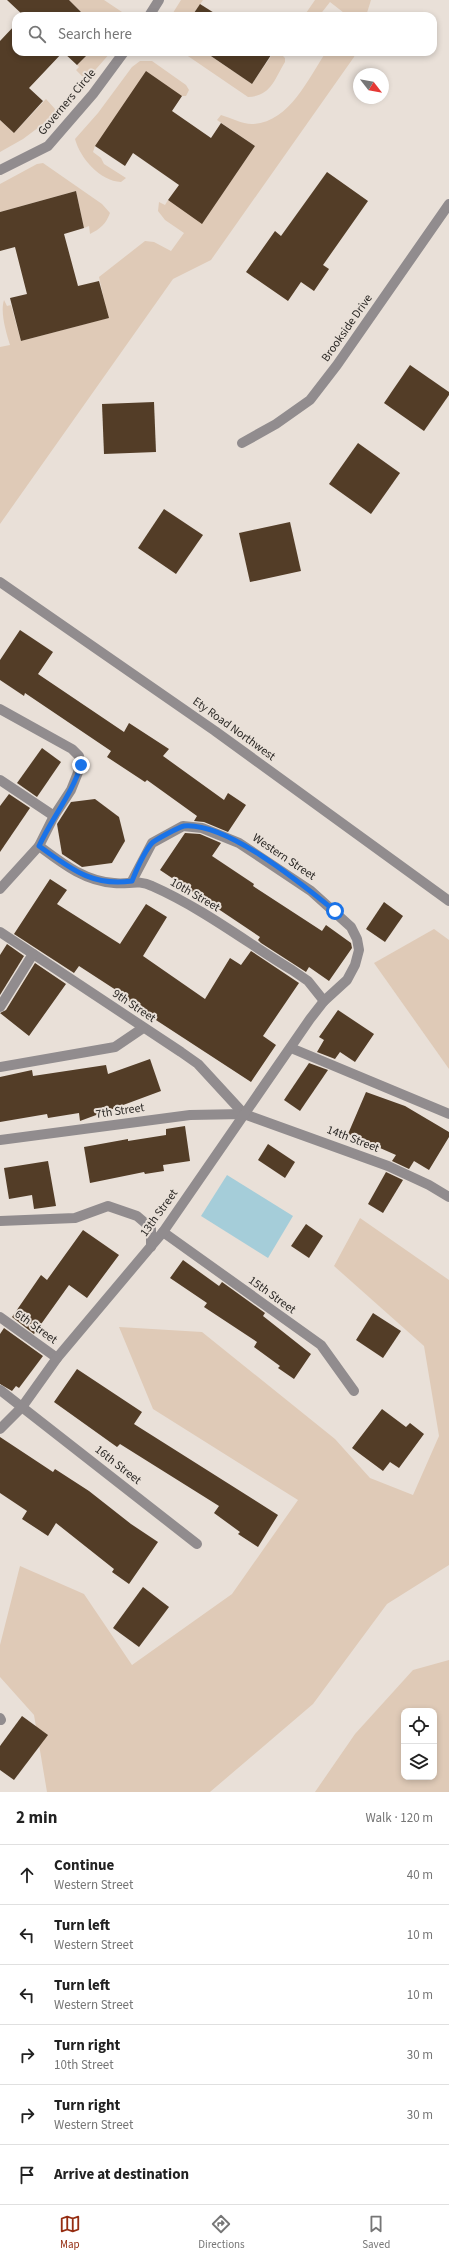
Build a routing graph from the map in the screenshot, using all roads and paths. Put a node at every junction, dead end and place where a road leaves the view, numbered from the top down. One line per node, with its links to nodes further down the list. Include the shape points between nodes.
1 (159, 0): 2 (street)
2 (152, 12)
3 (121, 56): 4 (street, Governers Circle, via 48,146)
4 (0, 170)
5 (449, 204): 6 (street, Brookside Drive, via 310,400 276,424)
6 (242, 443)
7 (0, 582): 14 (street, Ety Road Northwest, via 215,731)
8 (0, 710): 10 (street, via 72,749 79,756 81,765 78,775)
9 (0, 780): 10 (street)
10 (54, 816): 11 (street)
11 (39, 846): 12 (street, 10th Street, via 73,871 95,880 115,884); 13 (street)
12 (132, 881): 17 (street, 10th Street, via 150,884 174,896 308,981); 17 (street, Western Street, via 152,843 183,826 202,828 221,835 261,856 335,911 351,927 357,939 359,950 355,964 346,980)
13 (0, 889)
14 (449, 901)
15 (0, 932): 16 (street, 9th Street)
16 (33, 954): 18 (street); 19 (street, 9th Street)
17 (324, 1000): 20 (street, 13th Street)
18 (0, 1007)
19 (143, 1028): 21 (street, via 116,1047); 22 (street, 9th Street, via 198,1064)
20 (291, 1048): 22 (street, 13th Street); 23 (street)
21 (0, 1067)
22 (244, 1114): 24 (street, 7th Street, via 190,1115); 25 (street, 14th Street, via 388,1166); 27 (street, 13th Street)
23 (449, 1114)
24 (0, 1140)
25 (449, 1197)
26 (0, 1221): 28 (street, via 75,1218 108,1206 137,1216 151,1228)
27 (163, 1232): 28 (street, 13th Street); 32 (street, 15th Street, via 321,1345)
28 (151, 1247): 30 (street, 13th Street)
29 (0, 1317): 30 (street, 6th Street)
30 (57, 1358): 33 (street, 13th Street)
31 (0, 1390): 33 (street, 16th Street)
32 (354, 1391)
33 (22, 1407): 34 (street, 13th Street); 35 (street, 16th Street)
34 (0, 1429)
35 (197, 1544)

